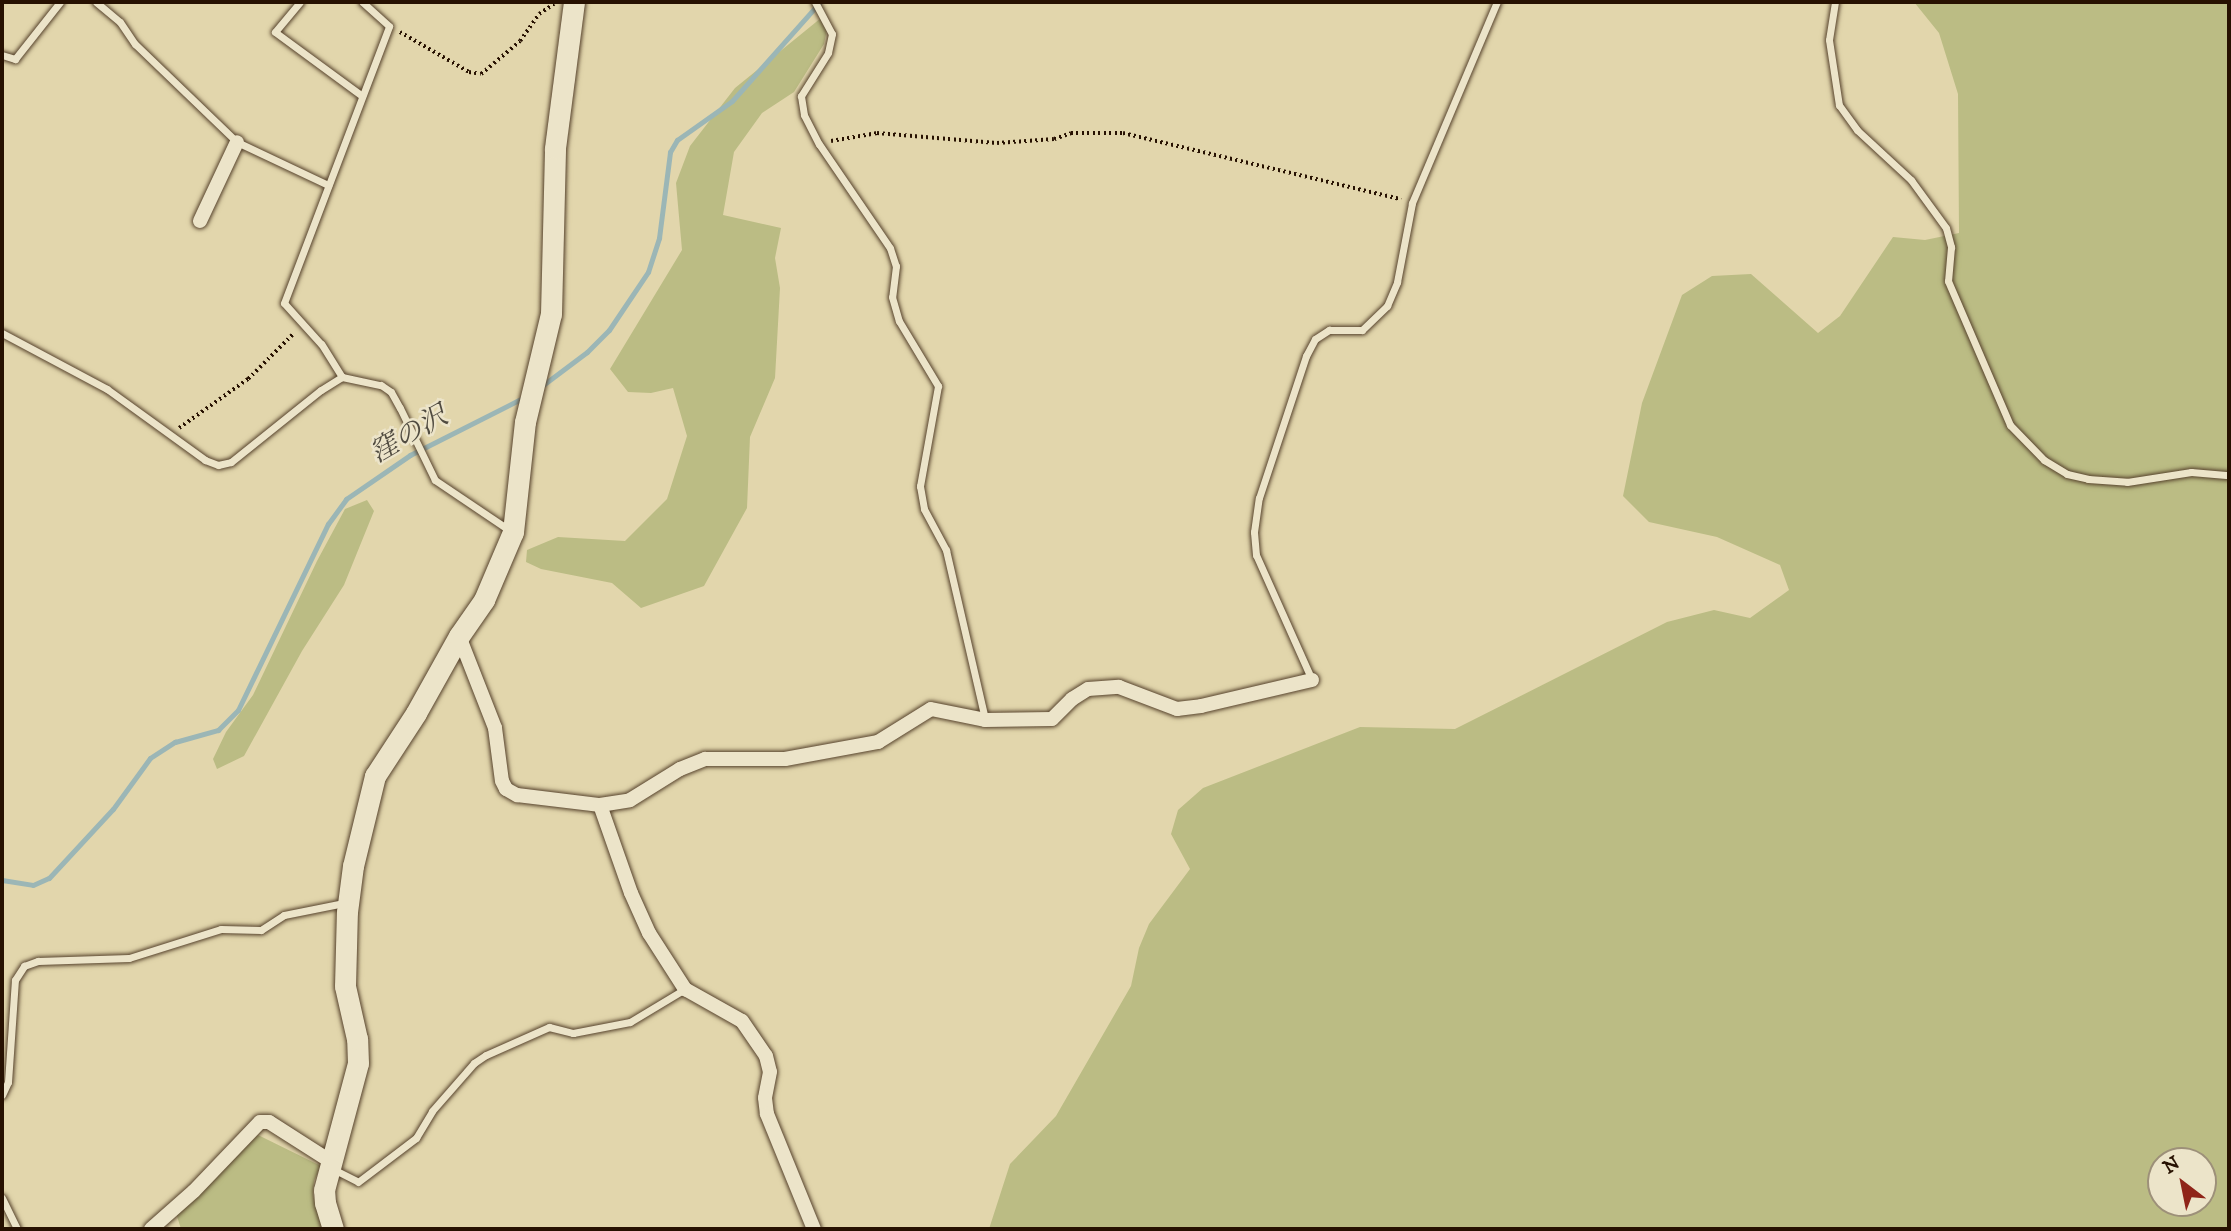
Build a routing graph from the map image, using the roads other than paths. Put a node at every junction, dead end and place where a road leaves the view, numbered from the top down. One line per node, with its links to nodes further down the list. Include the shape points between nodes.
1 (60, 2): 9 (lane, via 15,59)
2 (96, 2): 11 (lane)
3 (300, 2): 10 (lane, via 275,33)
4 (362, 2): 10 (lane, via 389,26)
5 (574, 2): 17 (street, via 555,148 551,314 524,422)
6 (815, 2): 20 (lane, via 832,34 828,53 801,96 804,115 890,248 896,266 892,297 899,321 938,386 920,486 924,509 946,550)
7 (1497, 2): 19 (lane, via 1412,203 1397,282 1387,306 1362,330 1329,330 1315,339 1259,498 1256,555)
8 (1835, 2): 16 (lane, via 1829,40 1839,105 1857,130 1911,180 1946,228 1951,247 1948,281 2010,425 2044,460 2067,474 2088,479 2127,482 2191,472)
9 (2, 55)
10 (362, 96): 12 (lane)
11 (237, 142): 12 (lane); 13 (street)
12 (328, 185): 15 (lane, via 284,303 321,344)
13 (200, 221)
14 (2, 333): 15 (lane, via 107,389 218,465 231,462)
15 (342, 377): 17 (lane, via 381,385 391,392 444,488)
16 (2229, 475)
17 (513, 532): 18 (street, via 484,600)
18 (459, 636): 21 (street, via 495,728 506,789 517,795); 22 (street, via 376,776)
19 (1312, 680): 20 (street, via 1177,709 1119,687 1088,690 1052,719)
20 (985, 720): 21 (street, via 931,709 878,742 785,759 705,759 630,800)
21 (600, 805): 23 (street, via 640,913)
22 (348, 902): 24 (lane, via 284,915 261,930 221,929 129,958 38,961 24,966 15,979 8,1082); 25 (street, via 345,986 358,1063)
23 (685, 989): 25 (lane, via 630,1022 573,1033 549,1027 486,1055 440,1102 416,1138 358,1182); 30 (street, via 742,1021 766,1056 770,1072 767,1114)
24 (2, 1095)
25 (332, 1166): 28 (street, via 269,1122 260,1122); 29 (street, via 324,1190)
26 (2, 1198): 27 (lane)
27 (17, 1229)
28 (151, 1229)
29 (333, 1229)
30 (814, 1229)

